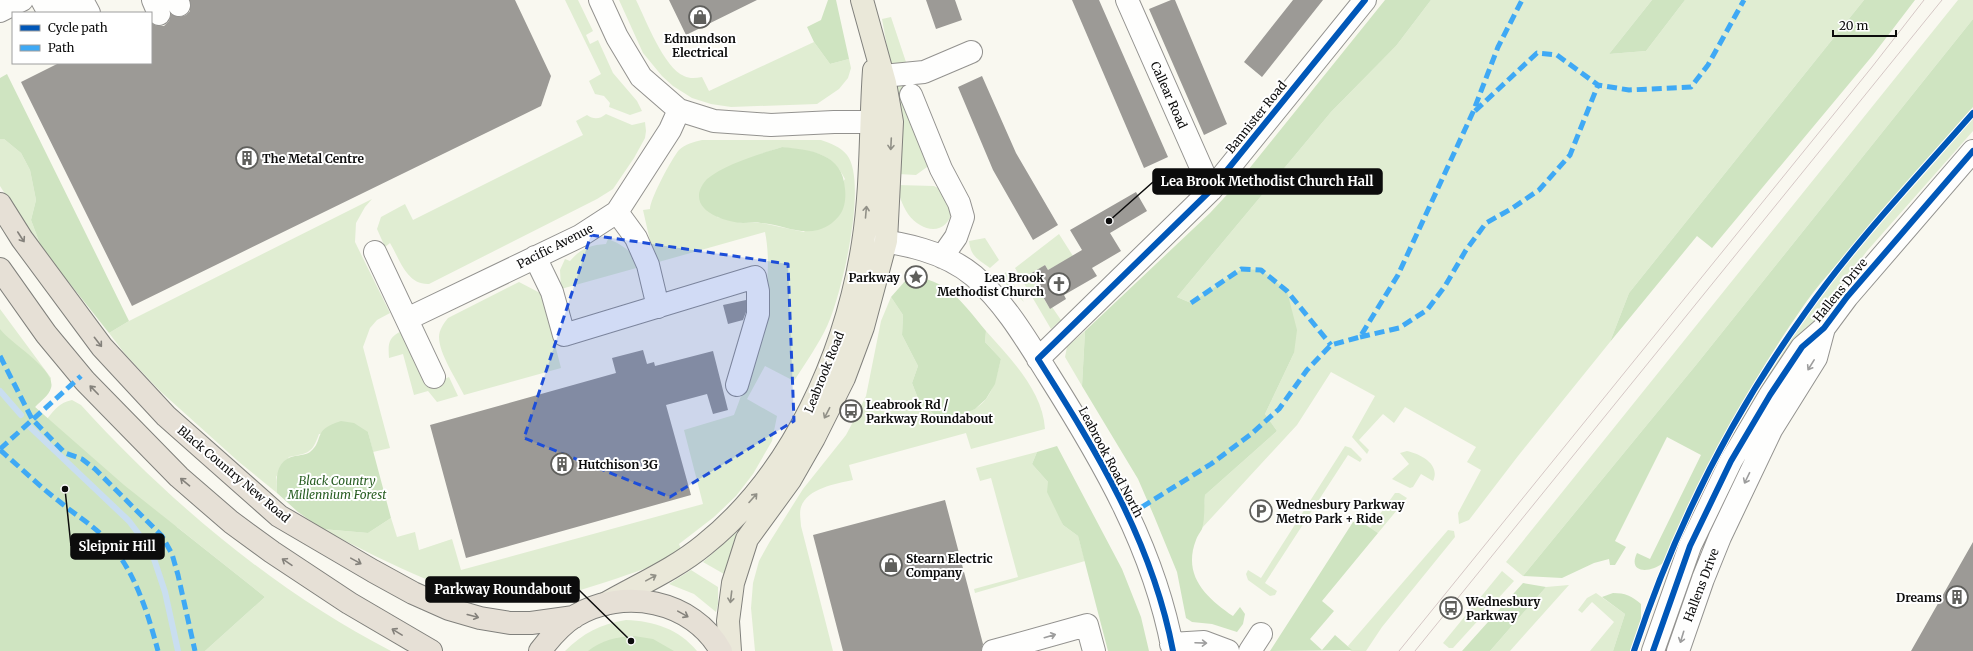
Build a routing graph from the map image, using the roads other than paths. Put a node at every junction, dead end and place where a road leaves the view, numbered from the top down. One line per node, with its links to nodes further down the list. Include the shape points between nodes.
1 (22, 0): 9 (street)
2 (42, 0): 10 (street)
3 (62, 0): 11 (street)
4 (82, 0): 12 (street)
5 (600, 0): 17 (street, via 617,37 642,78)
6 (862, 0): 13 (main road, Leabrook Road)
7 (1127, 0): 20 (street, Callear Road)
8 (1365, 0): 20 (street, Bannister Road)
9 (0, 11)
10 (48, 12)
11 (68, 12)
12 (88, 12)
13 (875, 51): 15 (main road, Leabrook Road); 18 (main road, Leabrook Road)
14 (971, 52): 15 (street, via 924,72)
15 (883, 76): 18 (main road, Leabrook Road)
16 (911, 94): 26 (street, via 963,217 956,236)
17 (679, 110): 18 (street, via 714,121 771,125); 22 (street, Pacific Avenue, via 670,130)
18 (881, 122): 23 (main road, Leabrook Road, via 869,178)
19 (1973, 151): 30 (street, Hallens Drive, via 1847,297)
20 (1211, 190): 31 (street, Bannister Road)
21 (0, 204): 35 (highway, Black Country New Road, one-way to 35, via 22,239 102,347 166,416 279,516 393,582 449,609 510,623 531,624)
22 (617, 212): 25 (street, Pacific Avenue, via 580,236); 28 (street, via 636,238 648,265)
23 (875, 240): 26 (street, Leabrook Road North, via 914,247); 34 (main road, Leabrook Road, one-way to 23, via 704,546 732,521 761,489 787,452 811,408); 41 (main road, Leabrook Road, one-way to 41, via 864,327 844,378 793,474 748,539 733,583 728,621)
24 (375, 252): 29 (street)
25 (535, 257): 28 (street, via 552,292 564,335); 29 (street, Pacific Avenue)
26 (942, 257): 31 (street, Leabrook Road North, via 973,275 1007,310)
27 (0, 269): 38 (highway, one-way to 27, via 349,604 272,552 231,522 179,477 85,381 46,334)
28 (658, 307): 33 (street, via 755,277 758,314)
29 (407, 319): 32 (street)
30 (1824, 328): 45 (street, Hallens Drive, via 1802,347 1731,461 1690,546); 46 (street, Hallens Drive, one-way to 46, via 1816,358 1771,430 1723,531)
31 (1038, 359): 36 (street, Leabrook Road North, via 1082,428 1123,502 1148,559)
32 (434, 377)
33 (737, 385)
34 (605, 604): 35 (highway); 40 (highway, one-way to 40, via 628,600 668,607 686,615 700,626 717,642)
35 (574, 617): 39 (highway, via 550,638)
36 (1172, 647): 44 (street, one-way to 44, via 1204,642)
37 (1020, 648): 42 (street); 43 (street, one-way to 43, via 1087,625)
38 (431, 651)
39 (540, 651)
40 (721, 651)
41 (730, 651)
42 (993, 651)
43 (1094, 651)
44 (1228, 651)
45 (1653, 651)
46 (1678, 651)

